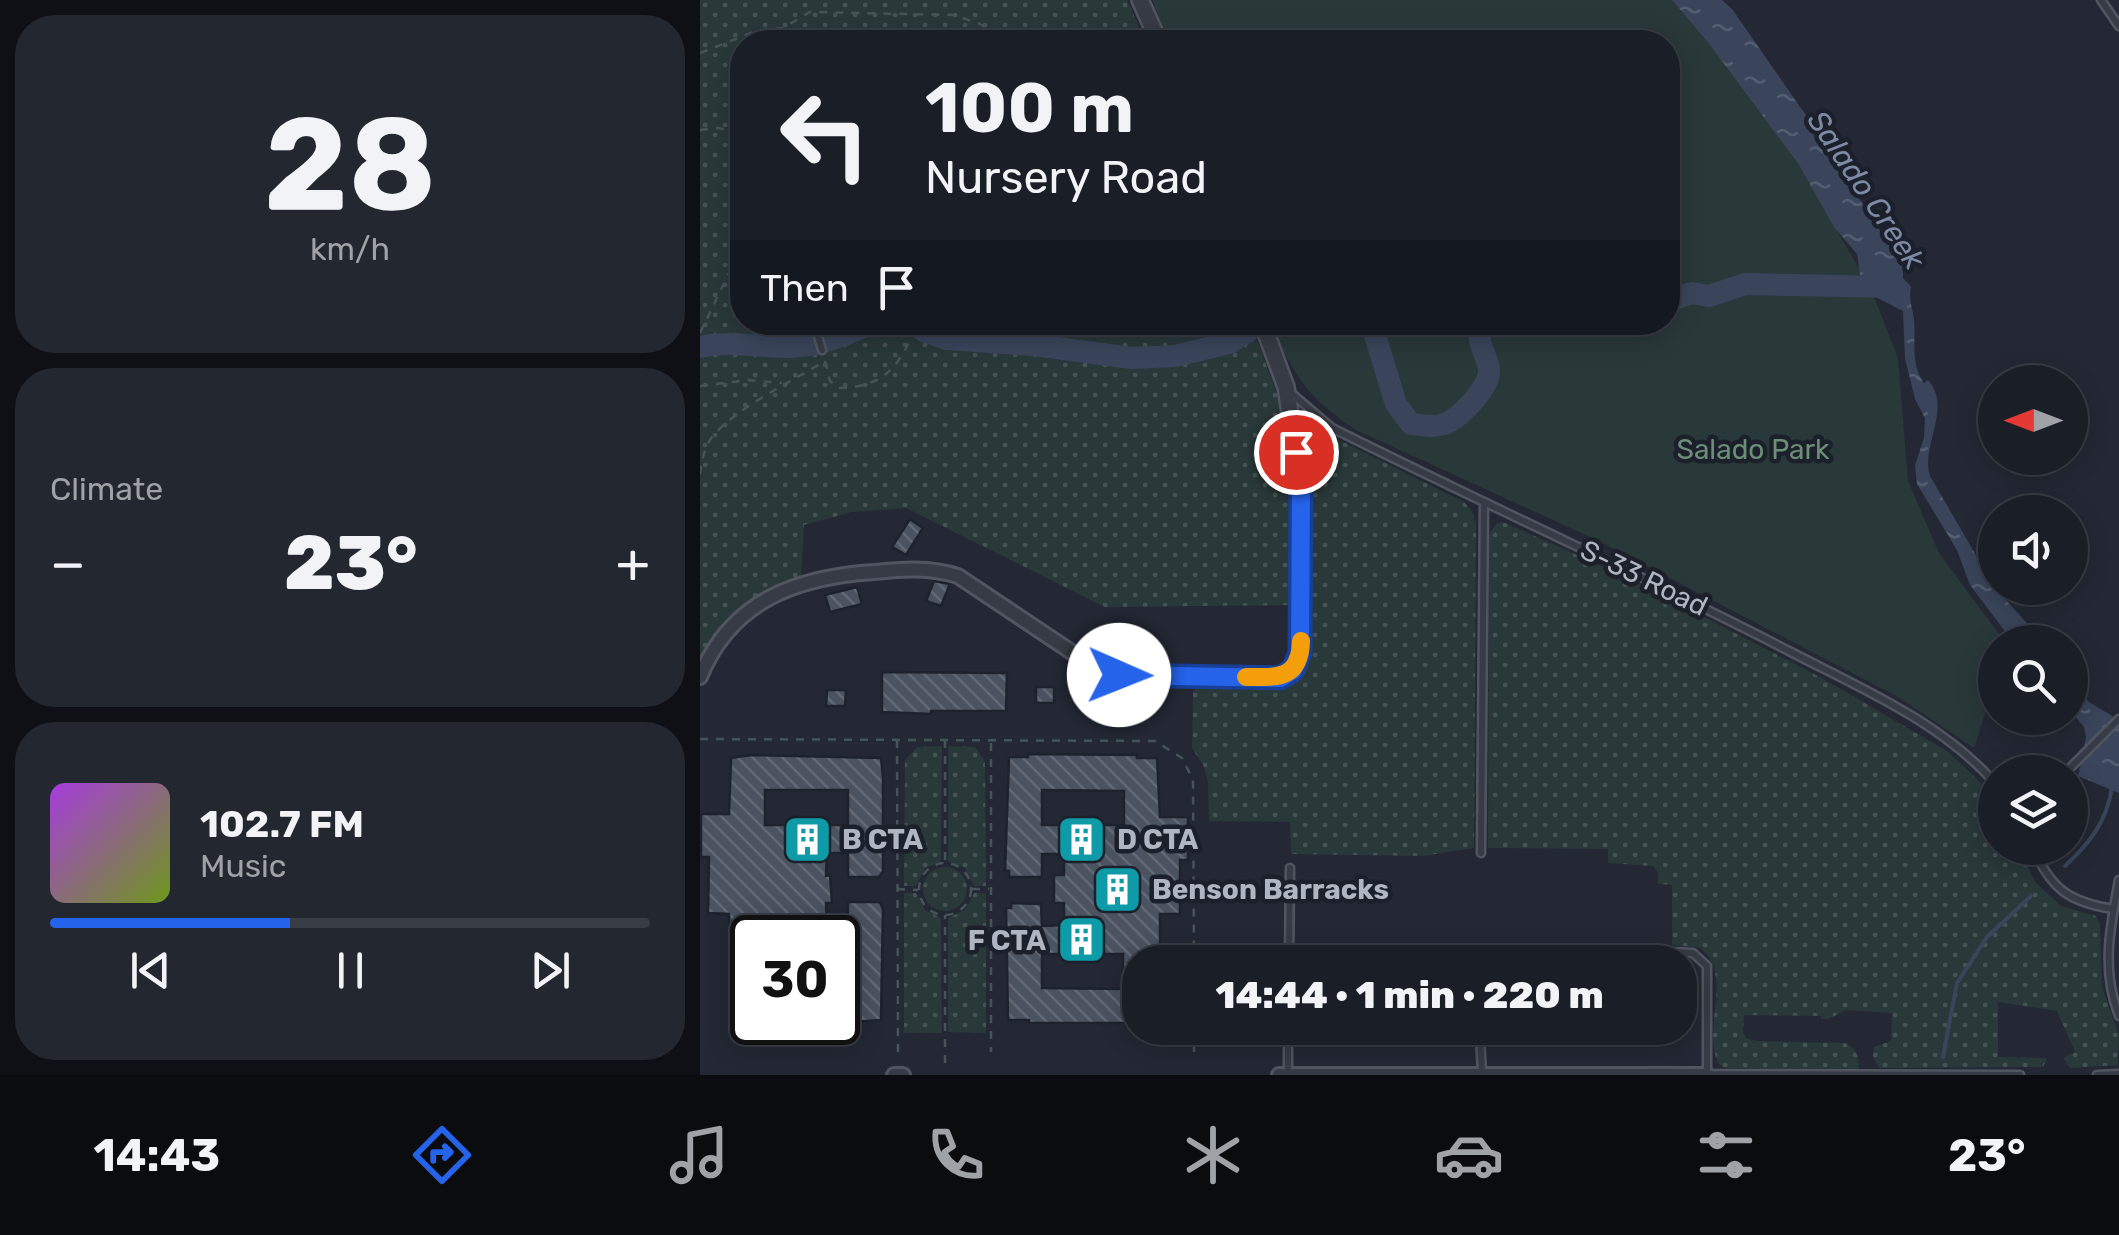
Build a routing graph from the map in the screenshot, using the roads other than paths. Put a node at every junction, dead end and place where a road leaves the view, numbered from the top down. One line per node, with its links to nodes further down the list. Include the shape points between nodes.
1 (2102, 0): 3 (lane)
2 (1144, 4): 4 (street)
3 (2119, 26)
4 (1154, 30)
5 (818, 335): 7 (lane)
6 (1267, 335): 8 (street)
7 (822, 350)
8 (1286, 387): 9 (lane, S-33 Road, via 1332,428); 10 (street, via 1301,484)
9 (1484, 502): 14 (lane, S-33 Road, via 1888,703 1944,737); 15 (lane)
10 (1300, 653): 11 (street, via 1293,670 1280,678 1106,674 958,576 912,569 855,573 779,592 731,626)
11 (700, 678)
12 (2119, 720): 13 (lane)
13 (2083, 755)
14 (1978, 768)
15 (1482, 853)
16 (2041, 865): 19 (lane, via 2064,894)
17 (1290, 868): 20 (lane)
18 (2119, 880): 19 (lane)
19 (2114, 910): 22 (lane, via 2106,956)
20 (1289, 945)
21 (1697, 955): 26 (lane, via 1707,966)
22 (2119, 1016)
23 (1288, 1045): 31 (lane)
24 (1480, 1045): 25 (lane)
25 (1482, 1073): 26 (street); 31 (street)
26 (1708, 1074): 32 (lane)
27 (2119, 1074): 33 (lane)
28 (894, 1075): 29 (street)
29 (903, 1075)
30 (1279, 1075): 31 (street)
31 (1288, 1075)
32 (2020, 1075)
33 (2097, 1075)

